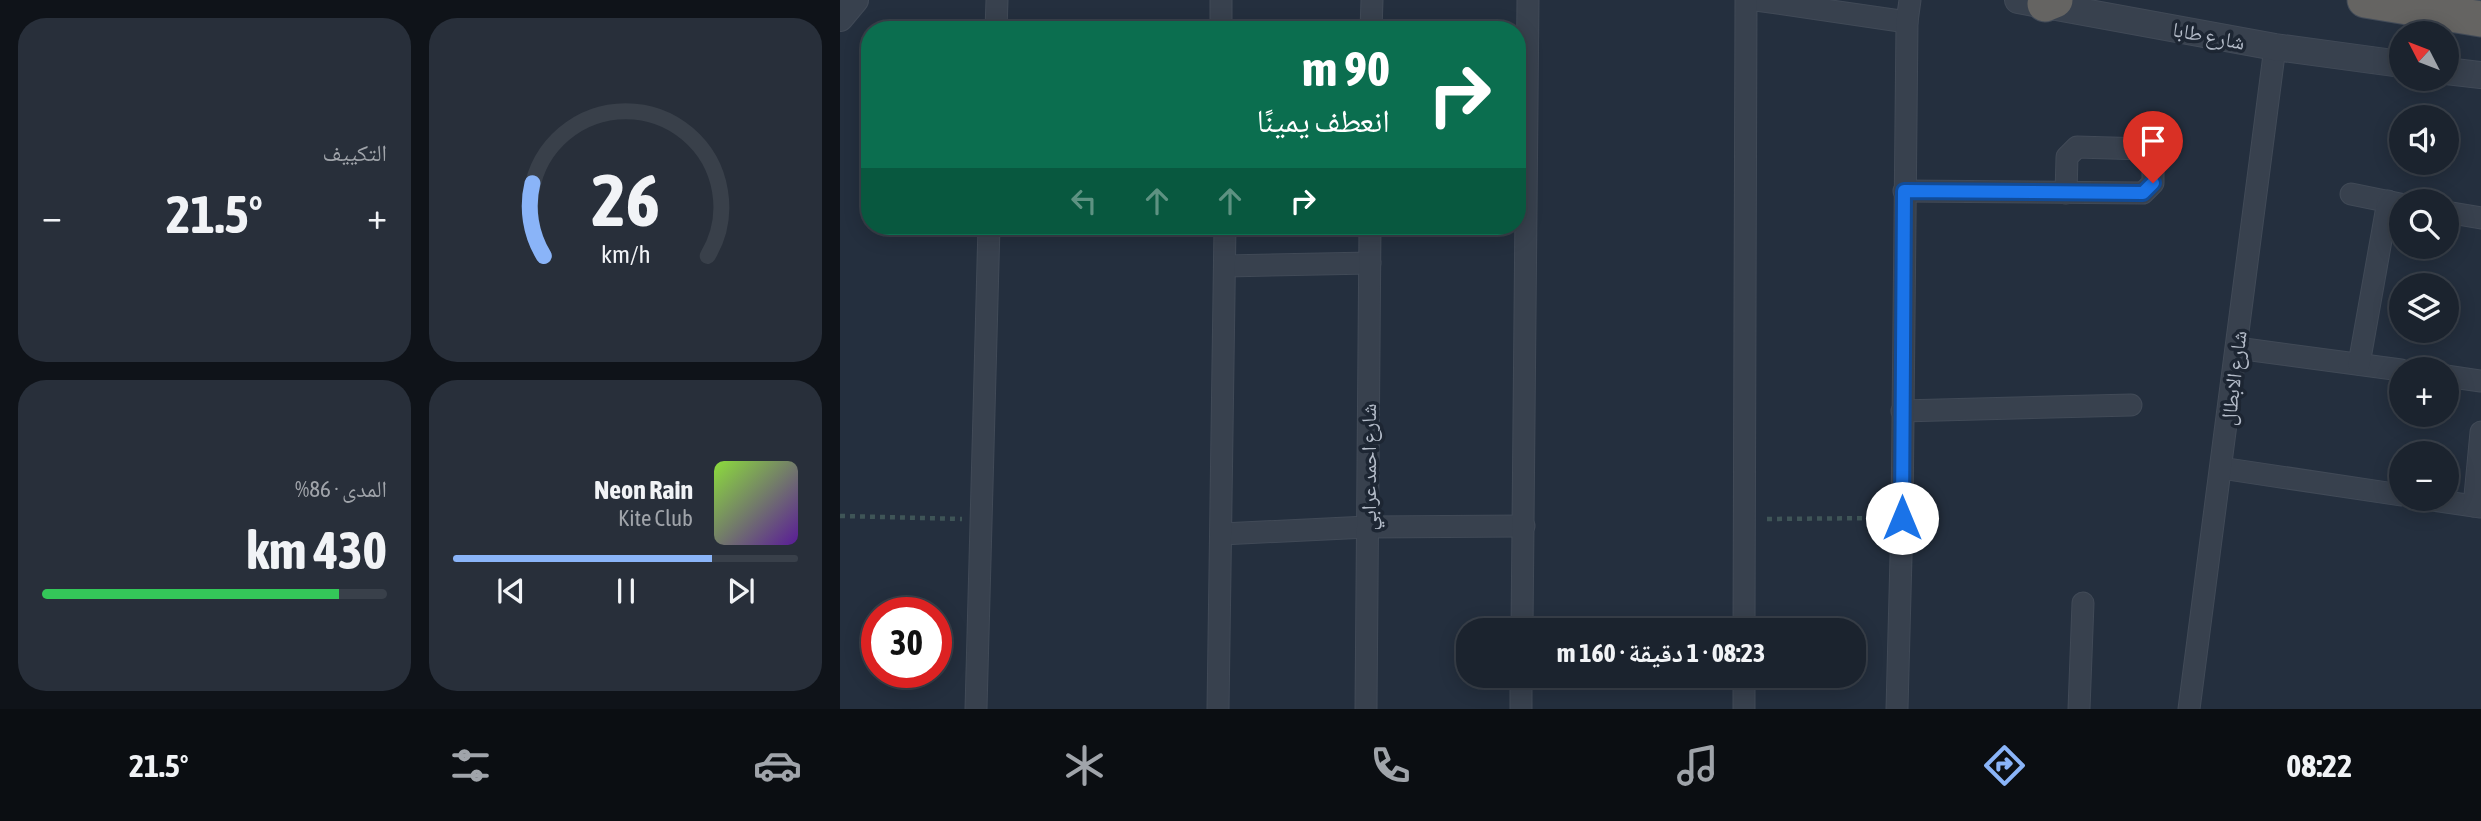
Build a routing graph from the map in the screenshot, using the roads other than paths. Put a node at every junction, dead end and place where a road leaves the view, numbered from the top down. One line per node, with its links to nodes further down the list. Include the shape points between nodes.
1 (855, 0): 11 (street)
2 (997, 0): 13 (street)
3 (1221, 0): 14 (street)
4 (1372, 0): 15 (street)
5 (1528, 0): 45 (street)
6 (1746, 0): 50 (street)
7 (1756, 0): 16 (street)
8 (1910, 0): 16 (street)
9 (2365, 0): 12 (highway)
10 (2040, 1): 17 (street, شارع طابا)
11 (840, 18)
12 (2481, 19)
13 (996, 21)
14 (1221, 21)
15 (1371, 21)
16 (1907, 22): 21 (street)
17 (2275, 47): 18 (street, شارع طابا); 33 (street, شارع الابطال)
18 (2389, 62)
19 (2459, 72): 20 (street)
20 (2481, 75)
21 (1904, 191): 22 (street); 39 (street)
22 (2066, 192)
23 (2351, 194): 24 (street)
24 (2389, 201)
25 (2459, 214): 26 (street)
26 (2481, 218)
27 (2389, 225): 34 (street)
28 (989, 235): 53 (street)
29 (1225, 235): 32 (street)
30 (1370, 235): 31 (street, شارع احمد عرابي)
31 (1370, 263): 32 (street); 46 (street, شارع احمد عرابي)
32 (1226, 266): 47 (street)
33 (2236, 348): 34 (street); 41 (street, شارع الابطال)
34 (2359, 364): 35 (street)
35 (2389, 368)
36 (2459, 378): 37 (street)
37 (2481, 381)
38 (2131, 405): 39 (street)
39 (1902, 411): 58 (street)
40 (2481, 432): 44 (street)
41 (2221, 468): 42 (street); 60 (street, شارع الابطال)
42 (2389, 493)
43 (2459, 504): 44 (street)
44 (2477, 506)
45 (1524, 526): 46 (street); 49 (street)
46 (1367, 527): 47 (street); 55 (street, شارع احمد عرابي)
47 (1222, 534): 54 (street)
48 (2083, 603): 59 (street)
49 (1522, 618)
50 (1744, 618)
51 (1521, 688): 56 (street)
52 (1744, 688): 57 (street)
53 (976, 709)
54 (1218, 709)
55 (1366, 709)
56 (1521, 709)
57 (1744, 709)
58 (1897, 709)
59 (2079, 709)
60 (2189, 709)

